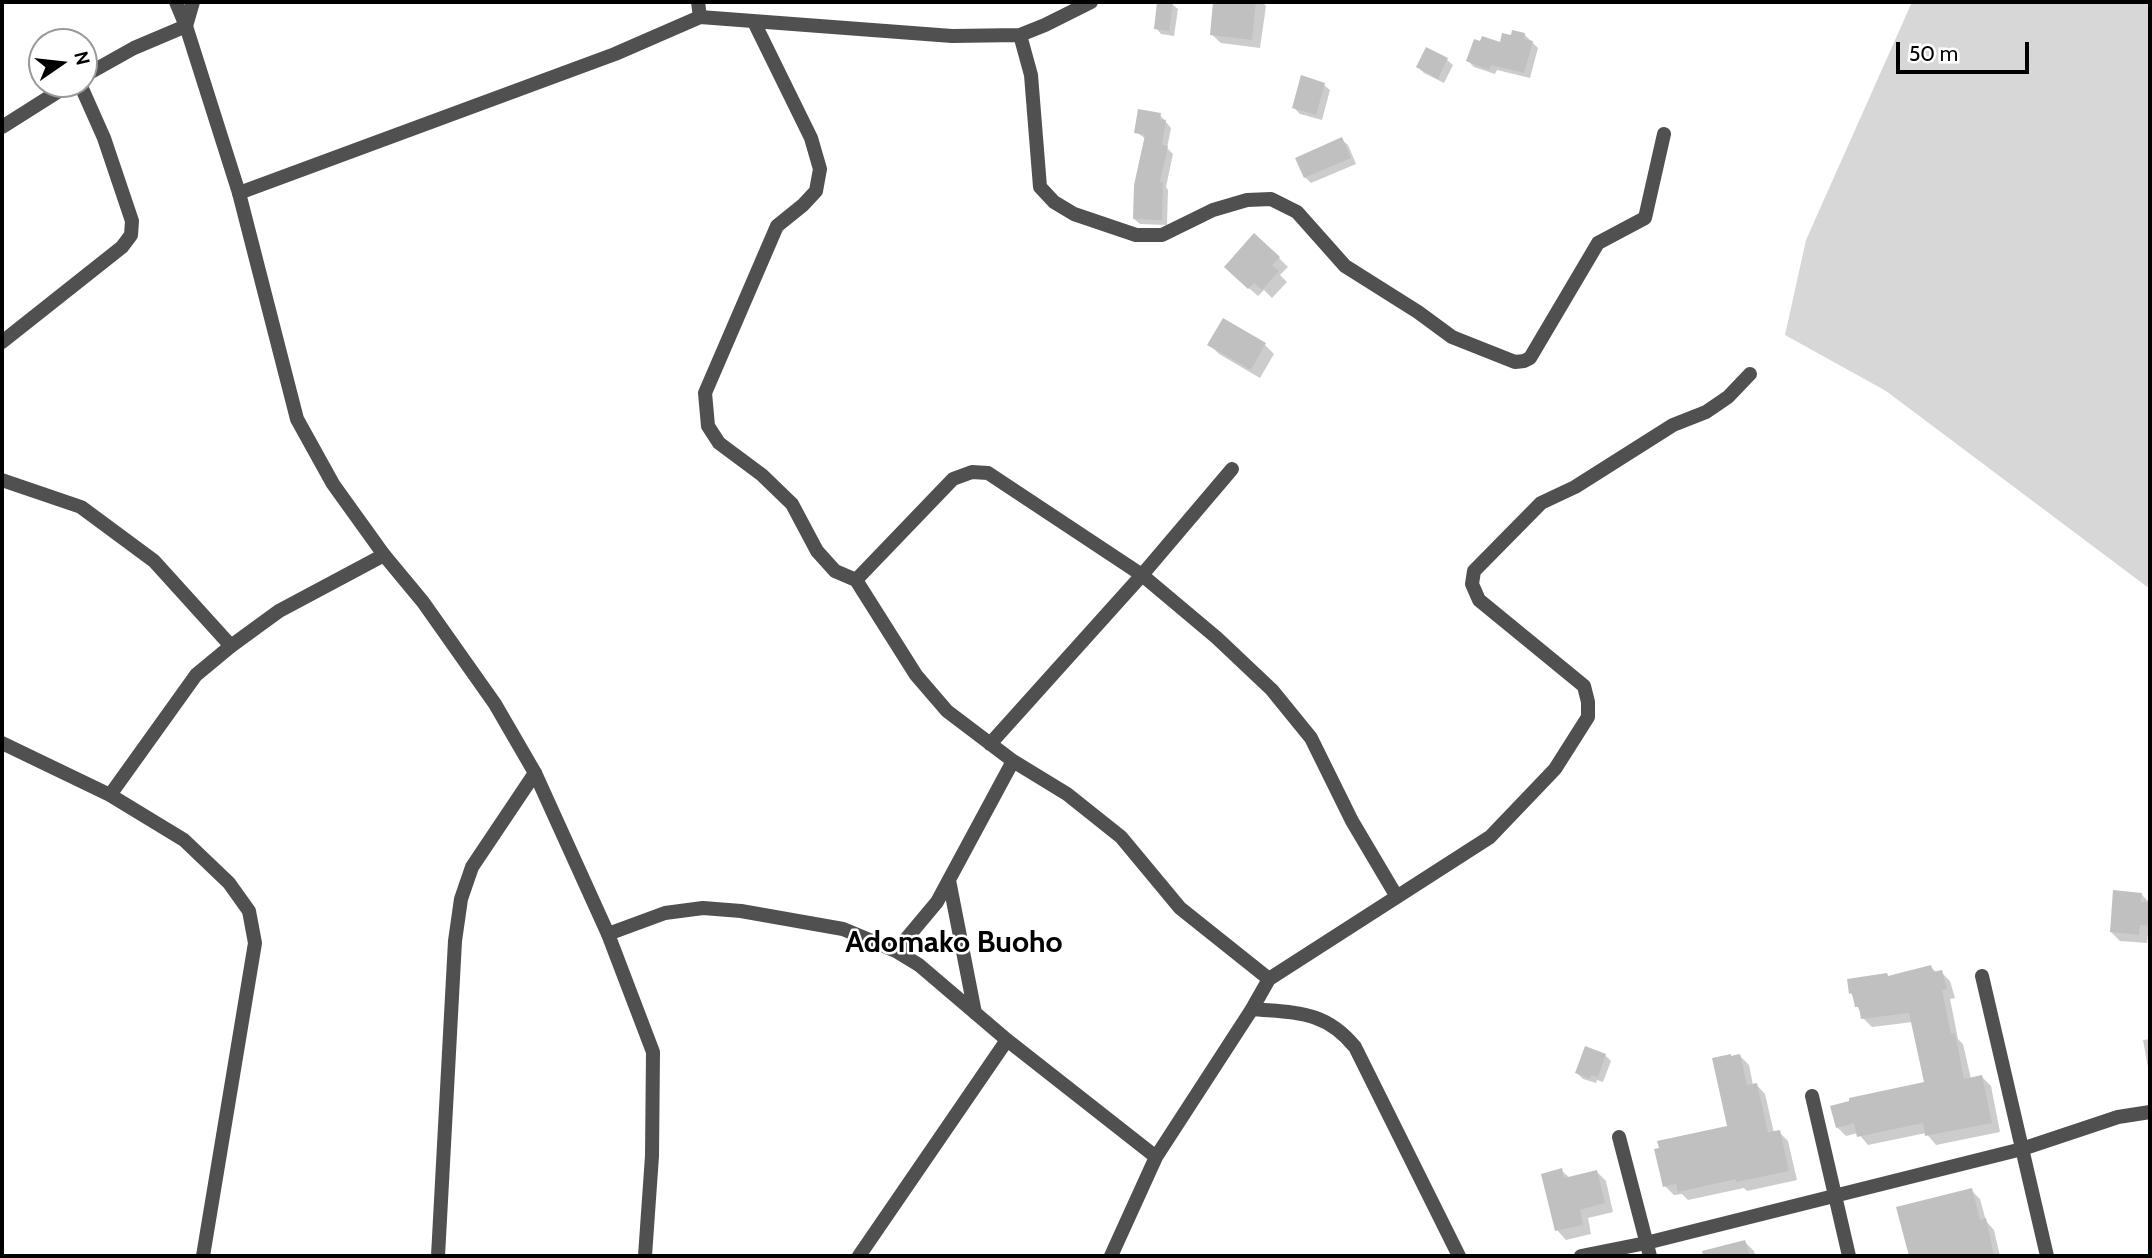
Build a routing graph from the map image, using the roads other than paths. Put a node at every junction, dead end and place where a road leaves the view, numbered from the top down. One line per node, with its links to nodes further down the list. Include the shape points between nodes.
1 (176, 2): 7 (street)
2 (193, 2): 7 (street)
3 (698, 2): 5 (street)
4 (1091, 2): 8 (street)
5 (700, 18): 6 (street); 14 (street)
6 (754, 22): 8 (street, via 952,36); 21 (street, via 811,138 820,169 816,191 777,226 705,393 708,426 719,443 792,504 817,551 835,571)
7 (186, 26): 9 (street); 14 (street)
8 (1020, 35): 13 (street, via 1031,75 1040,187 1054,202 1074,214 1136,234 1162,235 1213,210 1271,199 1297,212 1345,266 1452,337 1516,362 1530,358 1598,243 1645,218)
9 (98, 68)
10 (48, 98): 12 (street)
11 (86, 98): 15 (street, via 132,221 131,235)
12 (2, 127)
13 (1664, 134)
14 (239, 193): 19 (street, via 297,419 333,484)
15 (2, 342)
16 (1749, 374): 29 (street, via 1706,412 1673,425 1542,503 1474,571 1472,584 1479,600 1584,685 1588,717 1555,769 1490,837)
17 (1232, 469): 20 (street)
18 (2, 480): 22 (street, via 81,507 154,561)
19 (384, 555): 22 (street, via 279,611); 26 (street, via 495,704)
20 (1142, 575): 21 (street, via 988,473 972,472 953,479); 24 (street); 29 (street, via 1272,690 1311,738)
21 (856, 580): 24 (street, via 916,675 947,711)
22 (231, 646): 27 (street, via 196,674)
23 (2, 743): 27 (street)
24 (990, 744): 25 (street)
25 (1013, 761): 28 (street); 33 (street, via 1067,794 1121,837 1180,908)
26 (535, 773): 30 (street); 46 (street, via 472,867 461,899)
27 (110, 795): 45 (street, via 184,840 229,883 249,911 255,943)
28 (949, 880): 31 (street, via 937,902); 35 (street)
29 (1397, 897): 33 (street)
30 (608, 934): 31 (street, via 665,913 703,908 843,929); 47 (street, via 653,1052 653,1156)
31 (896, 951): 35 (street)
32 (1982, 976): 40 (street)
33 (1269, 979): 34 (street)
34 (1252, 1009): 41 (street); 44 (street, via 1318,1018 1342,1030 1355,1047)
35 (975, 1013): 36 (street)
36 (1007, 1040): 41 (street); 48 (street)
37 (1812, 1096): 42 (street)
38 (2150, 1112): 40 (street)
39 (1619, 1137): 43 (street)
40 (2022, 1149): 42 (street); 52 (street)
41 (1156, 1157): 49 (street)
42 (1836, 1196): 43 (street); 51 (street)
43 (1648, 1250): 50 (street)
44 (1455, 1254)
45 (203, 1256)
46 (438, 1256)
47 (645, 1256)
48 (859, 1256)
49 (1111, 1256)
50 (1581, 1256)
51 (1849, 1256)
52 (2047, 1256)

